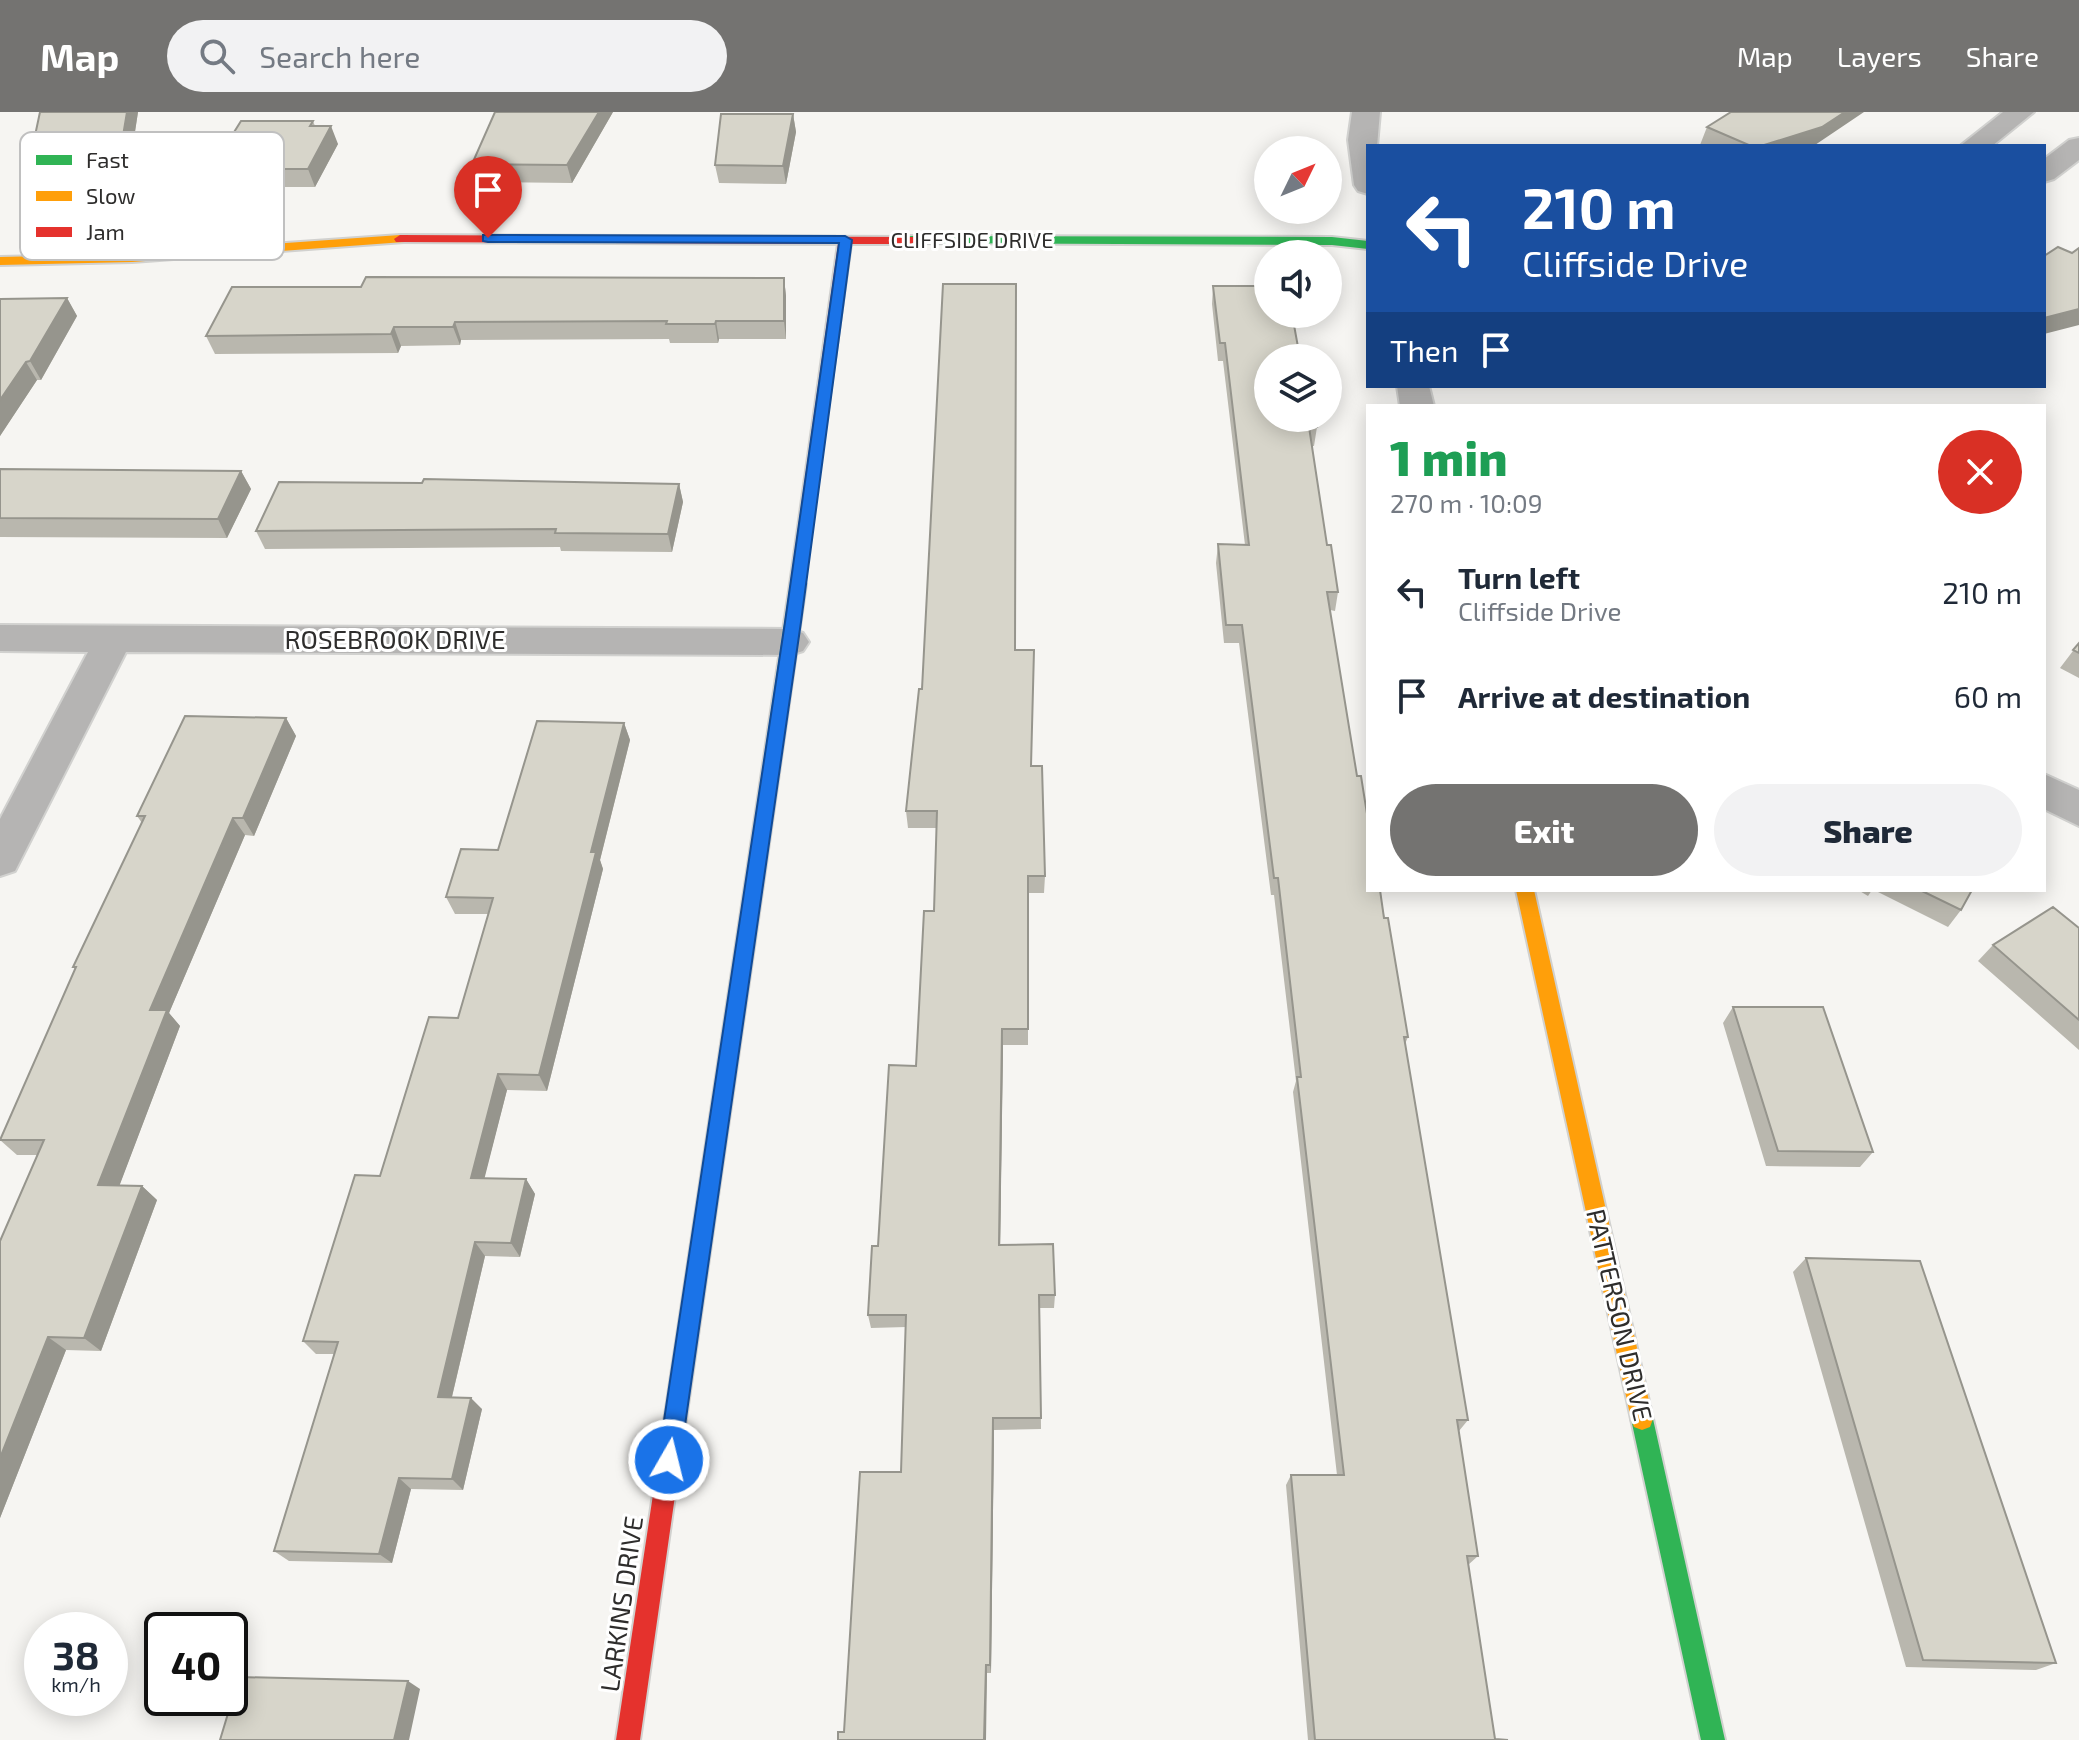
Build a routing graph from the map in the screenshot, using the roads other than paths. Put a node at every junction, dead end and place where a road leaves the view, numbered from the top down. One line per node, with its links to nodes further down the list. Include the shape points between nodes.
1 (1366, 112): 5 (street)
2 (2020, 112): 3 (street)
3 (1977, 144)
4 (2079, 146): 6 (street)
5 (1366, 170)
6 (2046, 171)
7 (845, 240): 8 (street, CLIFFSIDE DRIVE); 9 (street, CLIFFSIDE DRIVE, via 418,238); 14 (street, LARKINS DRIVE)
8 (1366, 245)
9 (284, 247)
10 (44, 260): 11 (street, CLIFFSIDE DRIVE)
11 (0, 261)
12 (0, 638): 13 (street, ROSEBROOK DRIVE)
13 (114, 639): 14 (street, ROSEBROOK DRIVE); 17 (street)
14 (790, 642): 19 (street, LARKINS DRIVE)
15 (2046, 791): 16 (street)
16 (2079, 810)
17 (0, 859)
18 (1525, 892): 20 (street, PATTERSON DRIVE)
19 (628, 1740)
20 (1713, 1740)

